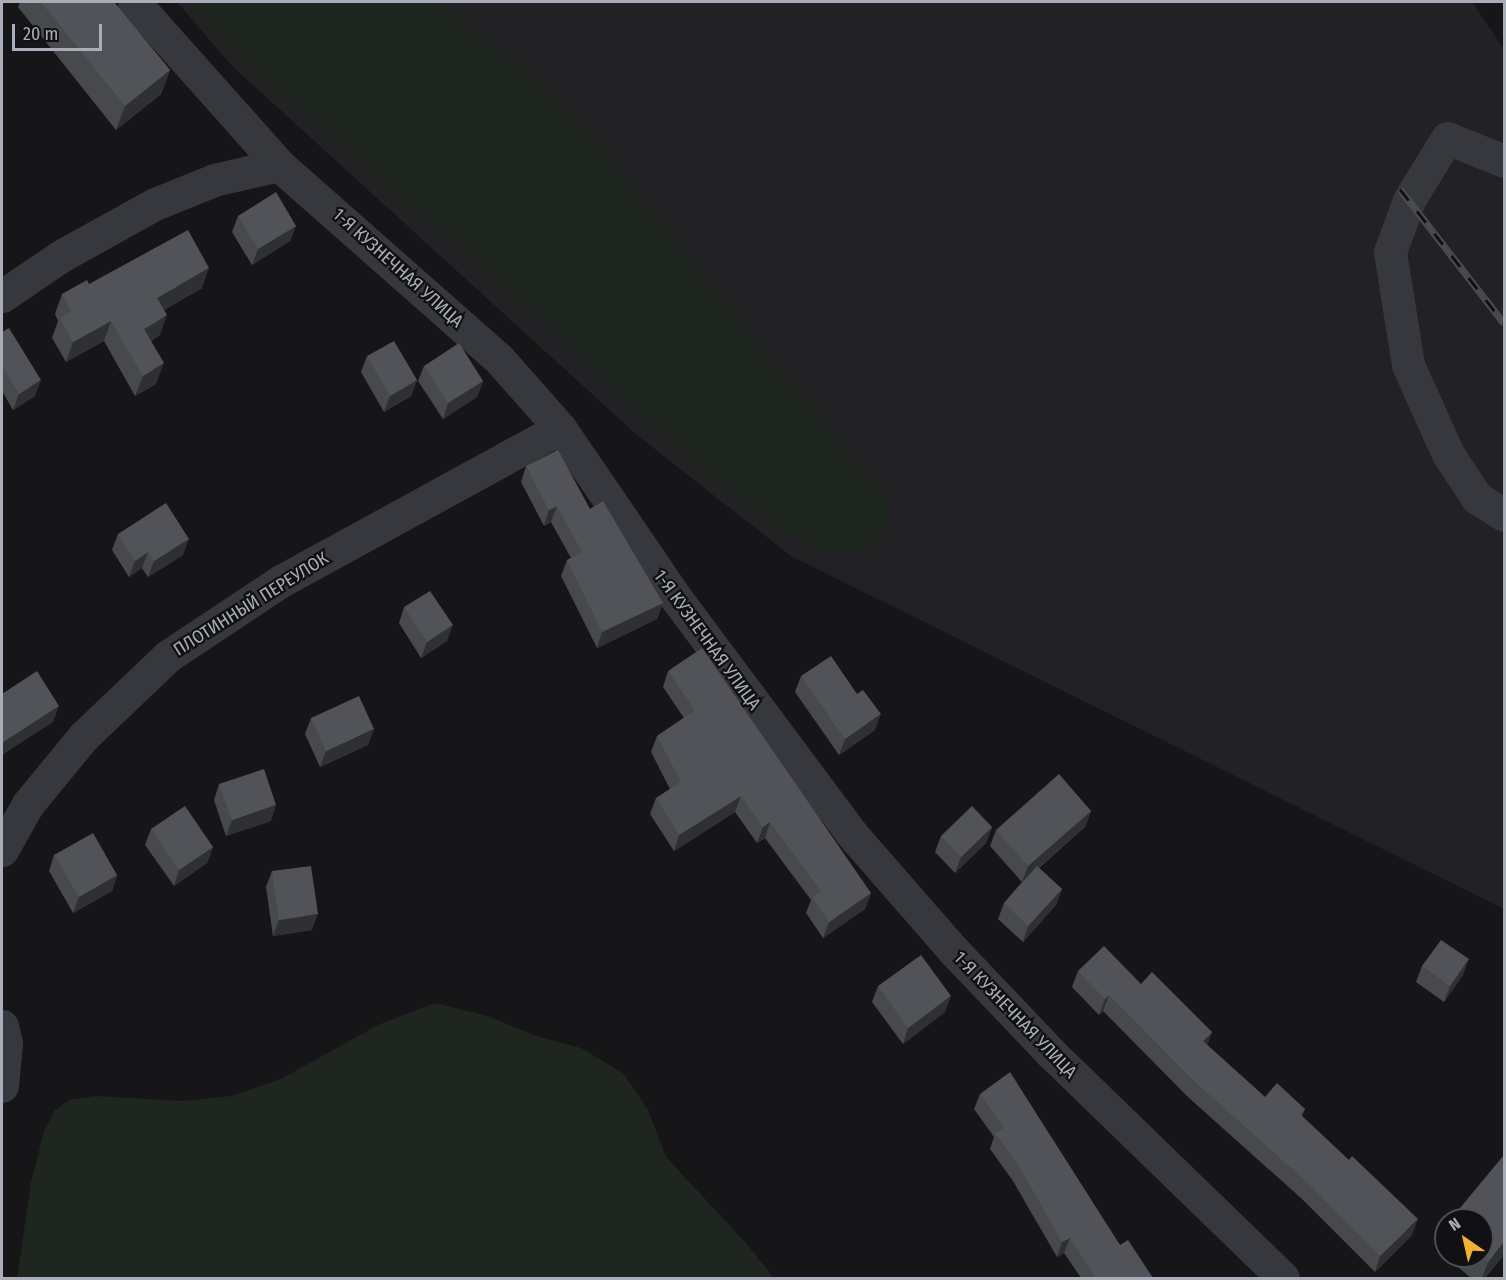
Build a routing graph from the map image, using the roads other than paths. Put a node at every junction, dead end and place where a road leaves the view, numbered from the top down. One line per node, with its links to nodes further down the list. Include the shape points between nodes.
1 (134, 2): 3 (street, 1-Я КУЗНЕЧНАЯ УЛИЦА)
2 (1504, 161): 6 (street, via 1447,138 1409,200 1390,252 1408,365 1448,454 1477,498)
3 (279, 165): 4 (street, via 214,180 155,204 61,256); 5 (street, 1-Я КУЗНЕЧНАЯ УЛИЦА, via 500,359)
4 (2, 296)
5 (560, 428): 7 (street, ПЛОТИННЫЙ ПЕРЕУЛОК, via 281,580 168,656 83,737 27,804); 10 (street, 1-Я КУЗНЕЧНАЯ УЛИЦА, via 676,598 851,833 953,950 1051,1053)
6 (1504, 515)
7 (2, 850)
8 (4, 1035): 9 (street)
9 (2, 1086)
10 (1283, 1278)

